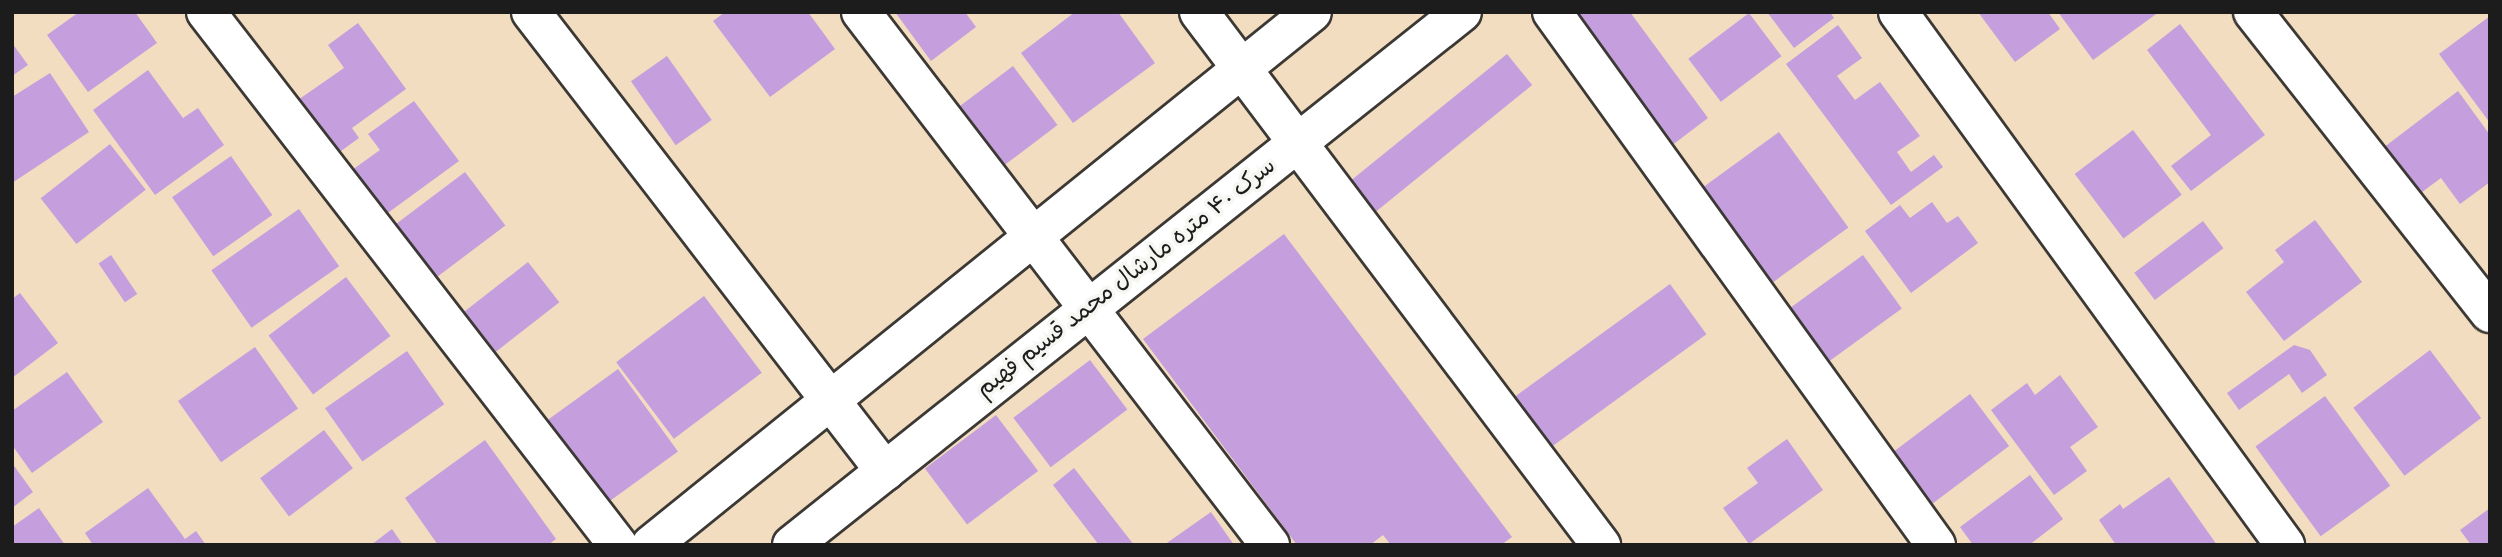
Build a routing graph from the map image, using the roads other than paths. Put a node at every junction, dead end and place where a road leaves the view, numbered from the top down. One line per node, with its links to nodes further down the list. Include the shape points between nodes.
1 (206, 12): 17 (street)
2 (531, 12): 15 (street)
3 (861, 12): 12 (street)
4 (1199, 12): 10 (street)
5 (1312, 12): 10 (street)
6 (1462, 12): 11 (street, سرک ۴۰ متره مارشال محمد قسیم فهیم)
7 (1552, 12): 22 (street)
8 (1898, 12): 23 (street)
9 (2253, 12): 14 (street)
10 (1243, 68): 11 (street); 12 (street)
11 (1300, 141): 13 (street, سرک ۴۰ متره مارشال محمد قسیم فهیم); 21 (street)
12 (1034, 236): 13 (street); 15 (street)
13 (1089, 308): 16 (street, سرک ۴۰ متره مارشال محمد قسیم فهیم); 20 (street)
14 (2490, 313)
15 (830, 400): 16 (street); 18 (street)
16 (885, 471): 19 (street, سرک ۴۰ متره مارشال محمد قسیم فهیم)
17 (618, 545)
18 (650, 545)
19 (792, 545)
20 (1270, 545)
21 (1601, 545)
22 (1936, 545)
23 (2285, 545)

